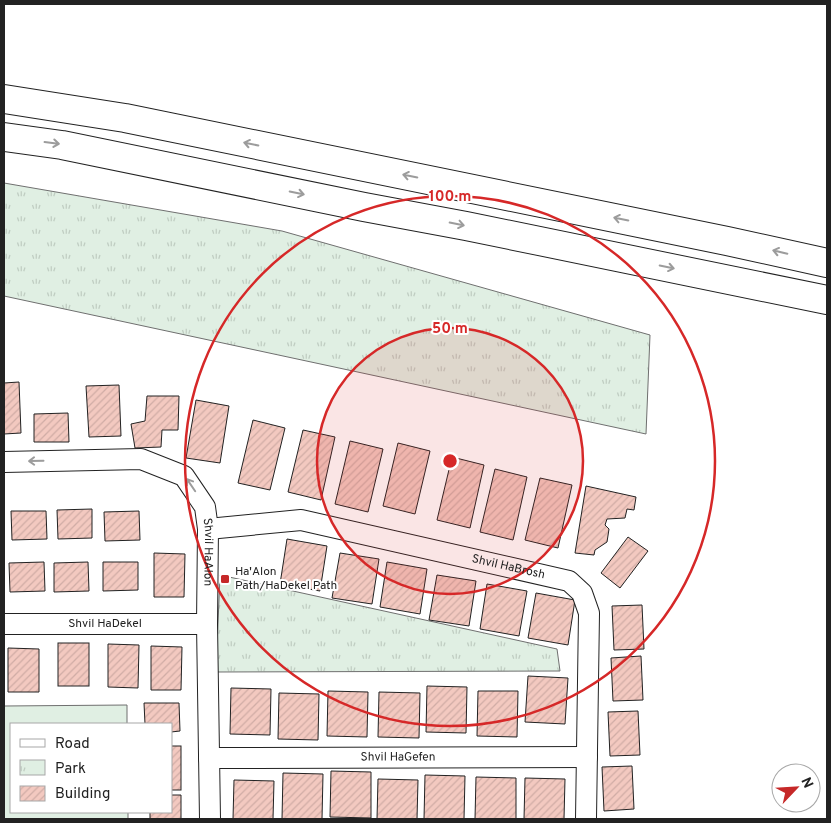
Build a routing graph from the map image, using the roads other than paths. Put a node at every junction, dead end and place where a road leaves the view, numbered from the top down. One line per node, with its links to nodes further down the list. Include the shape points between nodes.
1 (4, 99): 3 (highway, one-way to 1, via 125,118)
2 (4, 137): 4 (highway, one-way to 4, via 62,145)
3 (827, 263)
4 (827, 300)
5 (4, 462): 6 (street, Shvil HaAlon, one-way to 5, via 205,507 184,476 141,458)
6 (208, 529): 8 (street, Shvil HaAlon); 9 (street, Shvil HaBrosh, via 301,520 569,581 582,593 589,613)
7 (4, 624): 8 (street, Shvil HaDekel)
8 (207, 624): 10 (street, Shvil HaAlon)
9 (587, 757): 10 (street, Shvil HaGefen); 12 (street, Shvil HaBrosh)
10 (209, 758): 11 (street, Shvil HaAlon)
11 (210, 819)
12 (586, 819)

